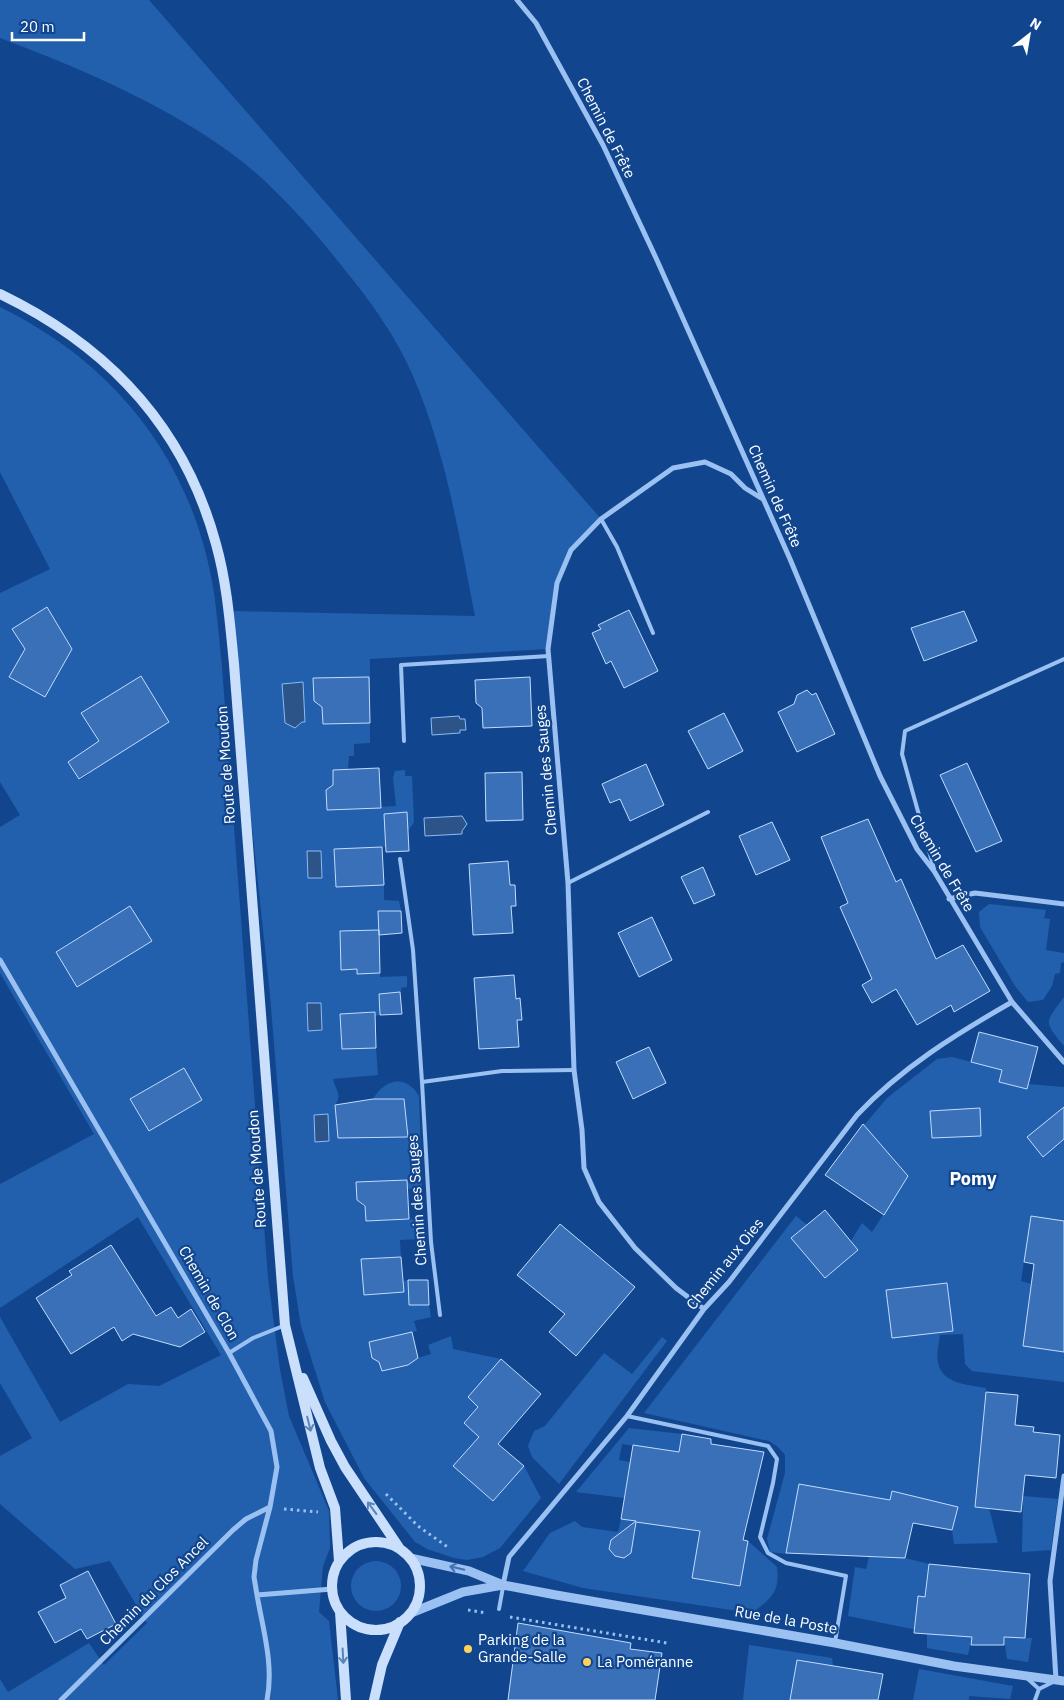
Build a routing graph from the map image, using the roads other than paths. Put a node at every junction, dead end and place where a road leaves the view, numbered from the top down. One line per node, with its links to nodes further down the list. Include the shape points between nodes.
1 (516, 0): 3 (street, Chemin de Frête, via 536,23 603,145)
2 (0, 294): 22 (main road, Route de Moudon, via 67,331 104,360 137,394 184,462 216,545 229,611 234,664)
3 (761, 498): 4 (street, Chemin des Sauges, via 731,474 705,462 673,468); 11 (street, Chemin de Frête, via 880,776 917,849)
4 (601, 519): 5 (lane, via 617,547); 6 (street, Chemin des Sauges, via 571,550 557,583)
5 (653, 633)
6 (549, 656): 8 (lane, via 401,665); 12 (street, Chemin des Sauges)
7 (1064, 659): 11 (lane, via 905,731 902,754)
8 (404, 741)
9 (708, 812): 12 (lane)
10 (400, 859): 19 (lane, Chemin des Sauges, via 413,950)
11 (934, 871): 13 (street, Chemin de Frête)
12 (568, 883): 18 (street, Chemin des Sauges)
13 (950, 899): 14 (street, via 975,893); 16 (street, Chemin de Frête)
14 (1064, 904)
15 (0, 960): 23 (street, Chemin de Clon)
16 (1012, 1002): 17 (street, Chemin de Frête); 20 (street, Chemin aux Oies, via 954,1035 877,1093 729,1282)
17 (1064, 1062)
18 (574, 1070): 19 (lane, via 502,1071); 20 (street, Chemin des Sauges, via 584,1168 599,1202 635,1248 676,1288)
19 (422, 1082): 21 (lane, Chemin des Sauges, via 431,1242)
20 (704, 1309): 24 (street, Chemin aux Oies)
21 (440, 1315)
22 (285, 1325): 23 (lane); 27 (main road, Route de Moudon, one-way to 22, via 362,1494 331,1441 300,1371); 29 (main road, Route de Moudon, one-way to 29, via 320,1468 335,1508)
23 (229, 1352): 26 (street, Chemin de Clon, via 271,1431 277,1467)
24 (627, 1416): 30 (street, Chemin aux Oies, via 509,1557); 37 (lane, via 768,1446 777,1459 760,1537 768,1553 786,1563 846,1576)
25 (1064, 1476): 39 (street, via 1050,1580)
26 (270, 1507): 32 (street, Chemin de Clon, via 256,1560); 41 (street, Chemin du Clos Ancel, via 233,1530)
27 (400, 1548): 28 (main road); 29 (main road, via 384,1542 366,1543 351,1549)
28 (410, 1558): 30 (street, Rue de la Poste, one-way to 28, via 469,1571); 35 (main road, via 420,1585)
29 (339, 1561): 31 (main road)
30 (503, 1585): 33 (lane); 35 (street, Rue de la Poste, via 463,1592); 37 (street, Rue de la Poste)
31 (332, 1589): 32 (street); 34 (main road)
32 (257, 1596): 42 (street, Chemin de Clon, via 269,1660)
33 (498, 1609)
34 (340, 1612): 36 (main road, via 362,1628 388,1628); 43 (main road, one-way to 43)
35 (411, 1613): 36 (main road)
36 (400, 1622): 44 (main road, via 382,1665)
37 (835, 1643): 38 (street, Rue de la Poste)
38 (1024, 1676): 39 (street, Rue de la Poste); 40 (lane)
39 (1060, 1681): 40 (lane)
40 (1039, 1689): 45 (lane)
41 (62, 1700)
42 (267, 1700)
43 (346, 1700)
44 (374, 1700)
45 (1035, 1700)

